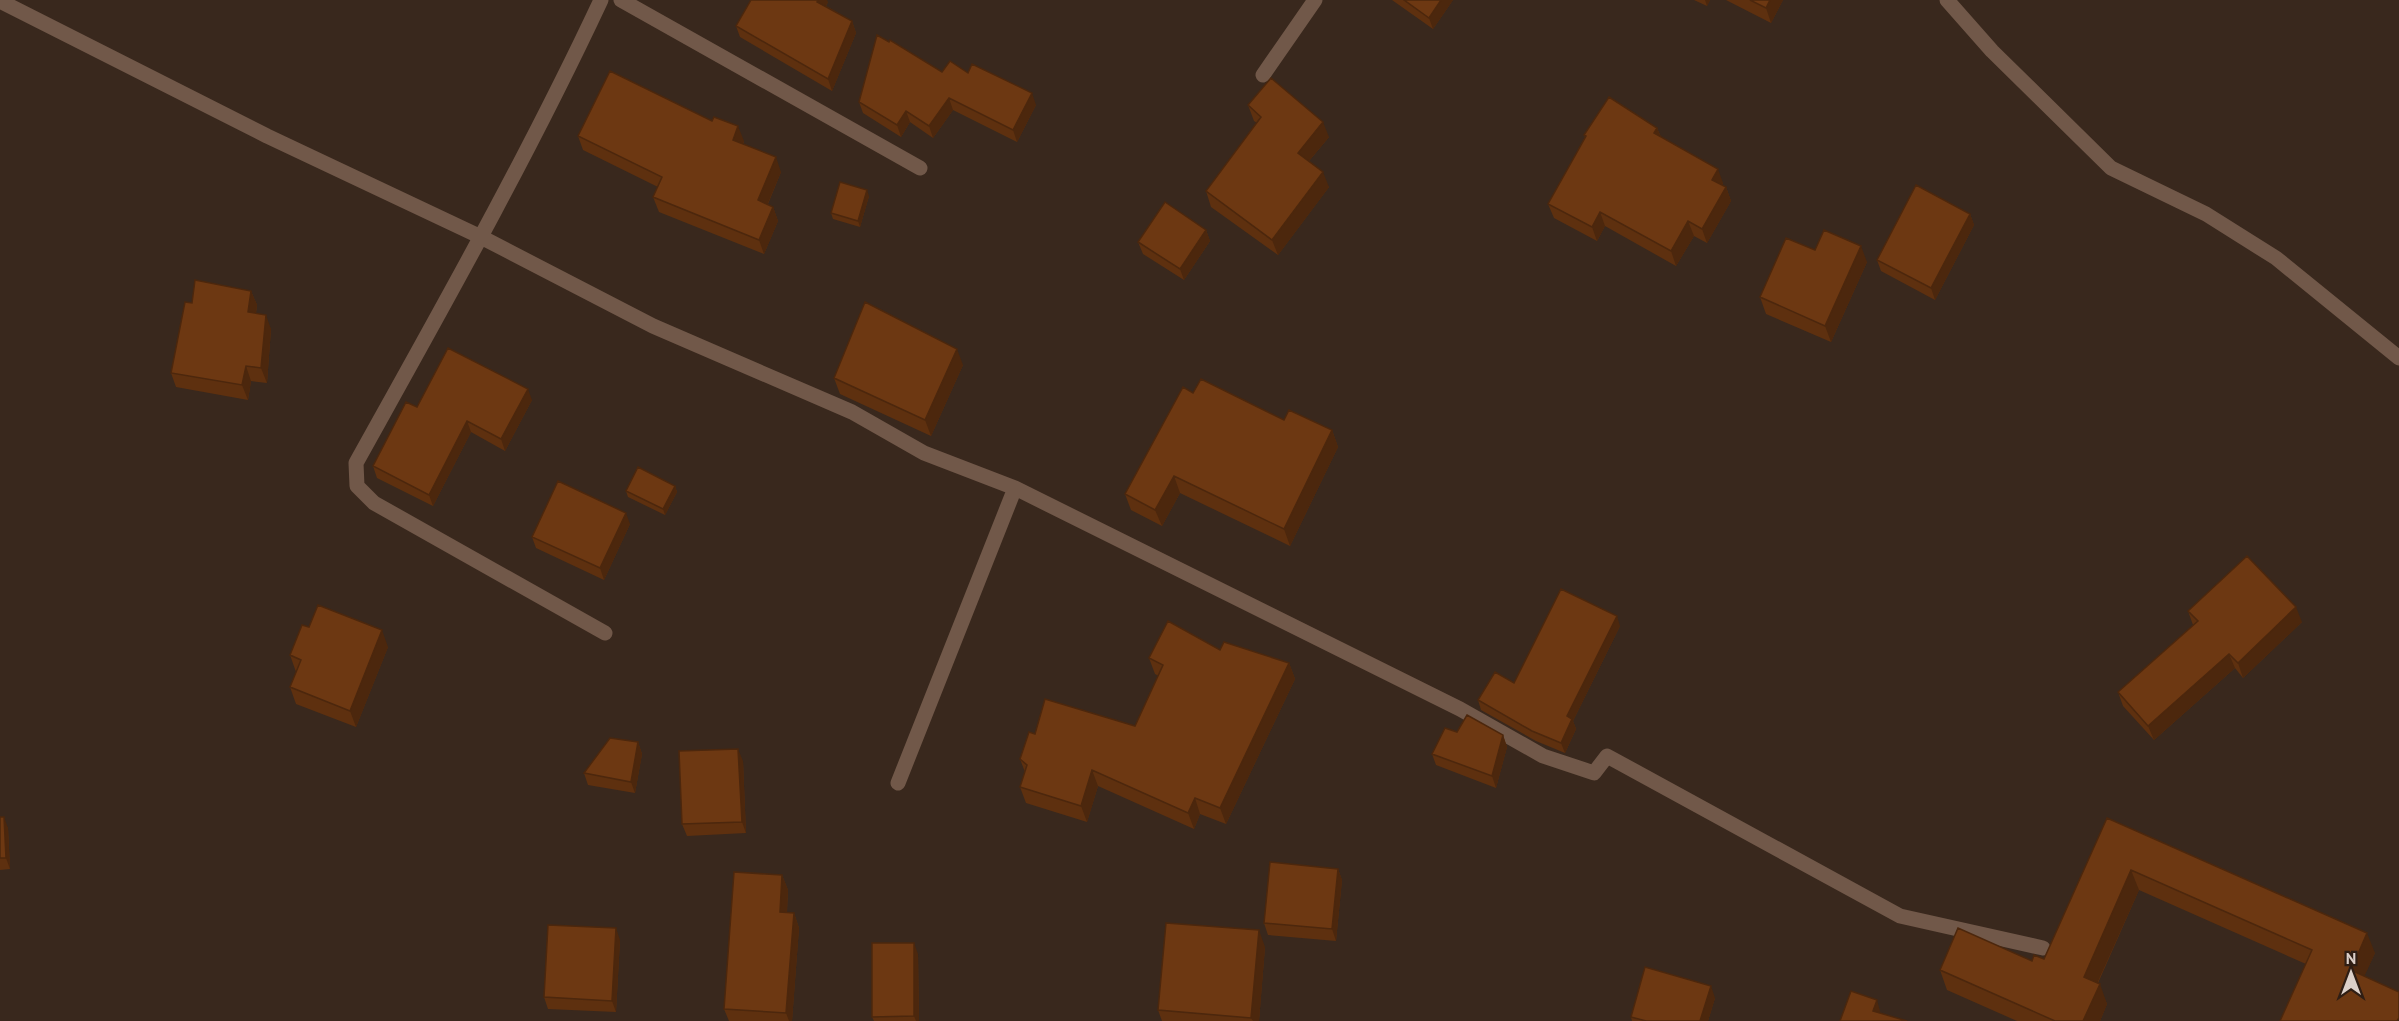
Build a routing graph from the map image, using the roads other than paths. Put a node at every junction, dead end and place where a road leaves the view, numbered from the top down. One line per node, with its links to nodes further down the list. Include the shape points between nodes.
1 (602, 0): 8 (street)
2 (621, 0): 7 (street)
3 (1315, 0): 6 (street)
4 (1947, 0): 9 (street, via 1992,51 2111,168 2206,214 2276,258)
5 (0, 1): 8 (street, via 267,136)
6 (1263, 75)
7 (920, 168)
8 (482, 237): 10 (street, via 653,326 852,412 924,453); 11 (street, via 356,463 357,486 374,503)
9 (2399, 358)
10 (1015, 488): 12 (street); 13 (street, via 1460,709 1543,756 1594,772 1607,756 1900,916)
11 (605, 633)
12 (898, 783)
13 (2043, 948)

